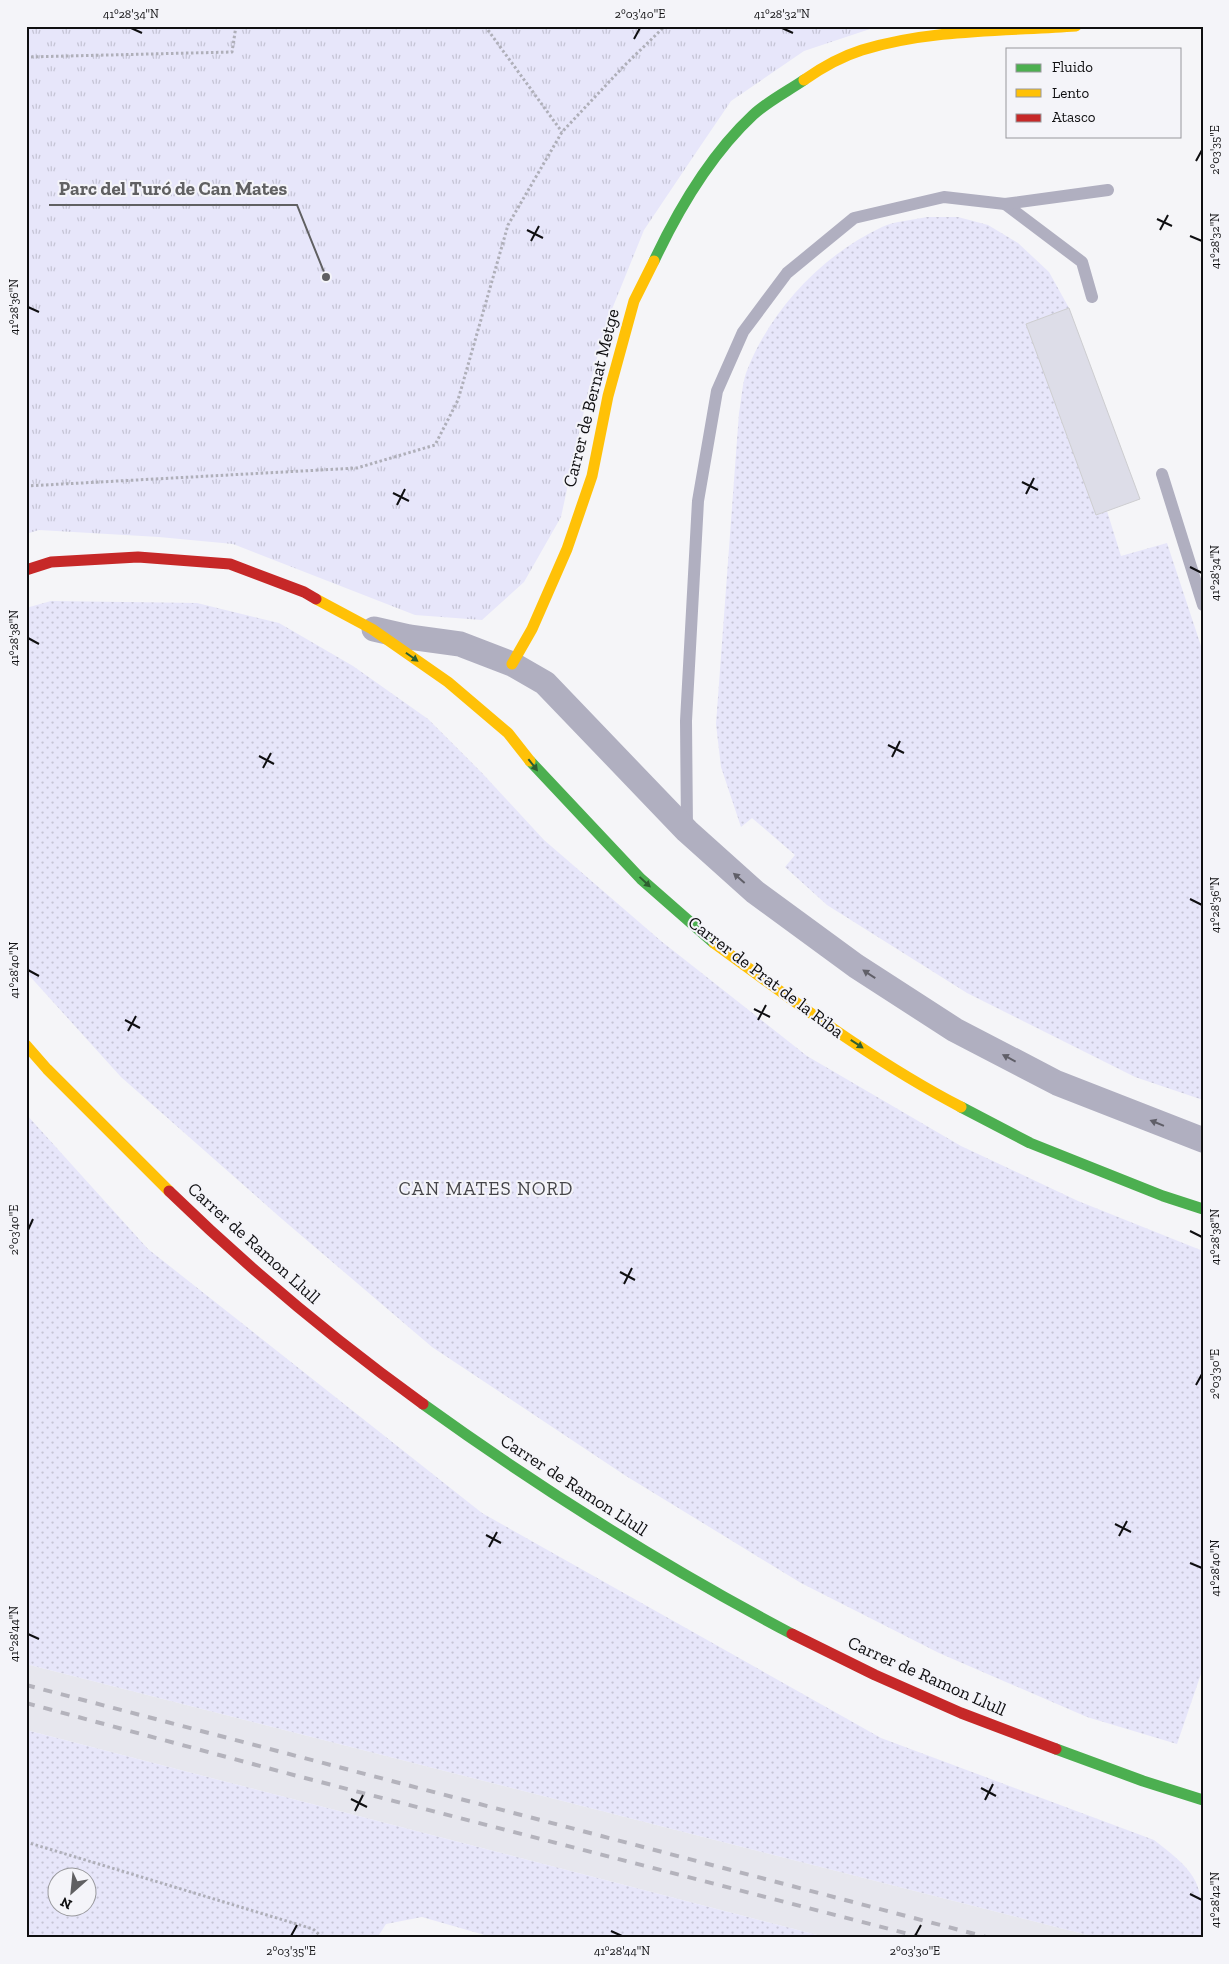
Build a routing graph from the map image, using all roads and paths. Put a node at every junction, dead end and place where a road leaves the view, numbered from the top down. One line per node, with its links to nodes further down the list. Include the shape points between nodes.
1 (236, 26): 5 (path, via 232,52)
2 (484, 26): 6 (path)
3 (665, 26): 6 (path)
4 (1076, 26): 16 (street, Carrer de Bernat Metge, via 922,36 861,50 816,72 754,114 713,160 675,217 634,301 608,396 592,476 567,550 532,629)
5 (26, 57)
6 (562, 132): 11 (path, via 508,225 458,400 434,445 358,468)
7 (1108, 190): 8 (lane)
8 (1005, 204): 9 (lane, via 1082,262); 17 (lane, via 944,196 854,218 787,273 743,332 717,391 698,501 686,721)
9 (1092, 297)
10 (1162, 474): 12 (lane)
11 (26, 486)
12 (1197, 567): 14 (lane)
13 (26, 570): 15 (street, Carrer de Prat de la Riba, via 51,562 138,557 230,564 304,592)
14 (1203, 605)
15 (372, 629): 16 (street, Carrer de Prat de la Riba, via 460,644); 20 (street, Carrer de Prat de la Riba, one-way to 20, via 448,682 508,733 538,772 641,879 714,943 819,1019 922,1087 1030,1142)
16 (512, 664): 17 (street, Carrer de Prat de la Riba, via 545,683)
17 (687, 832): 19 (street, Carrer de Prat de la Riba, one-way to 17, via 1058,1083 955,1030 856,966 756,892)
18 (26, 1045): 21 (street, Carrer de Ramon Llull, via 46,1069 196,1217 311,1318 524,1477 643,1551 810,1643 962,1713 1148,1784)
19 (1203, 1140)
20 (1203, 1209)
21 (1203, 1800)
22 (26, 1842): 23 (path, via 313,1929)
23 (323, 1938)

